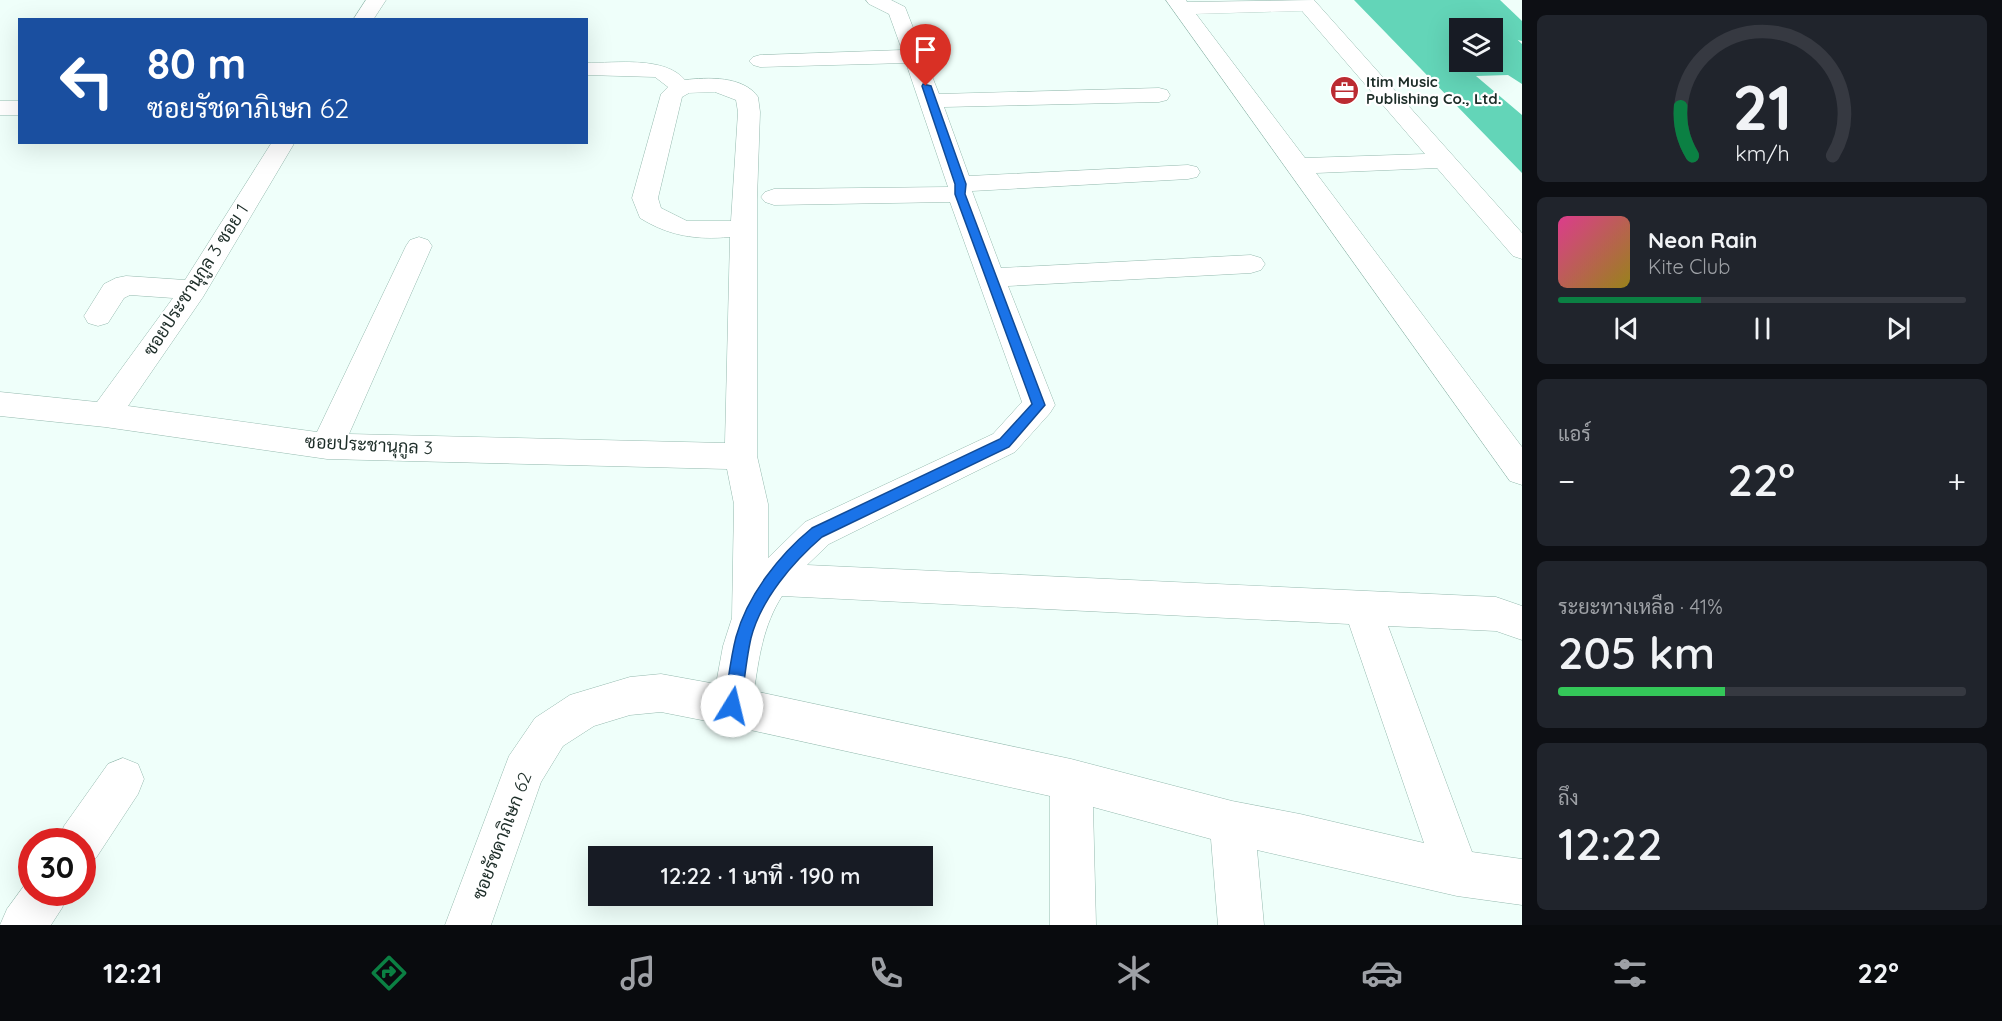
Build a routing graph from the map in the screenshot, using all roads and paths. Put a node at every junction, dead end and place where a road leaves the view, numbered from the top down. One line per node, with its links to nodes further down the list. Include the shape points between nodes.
1 (376, 0): 5 (street)
2 (876, 0): 6 (street, via 898,11)
3 (1305, 2): 4 (street); 15 (street)
4 (1179, 4): 16 (street)
5 (364, 18)
6 (915, 56): 7 (street); 11 (street)
7 (760, 61)
8 (588, 69): 9 (street, via 659,71)
9 (680, 88): 20 (street, via 701,84 735,88 747,98); 20 (street, via 672,94 645,198 649,212 668,225 698,231)
10 (1159, 95): 11 (street)
11 (932, 101): 18 (street)
12 (0, 108): 13 (street)
13 (18, 108)
14 (283, 144): 25 (street, ซอยประชานุกูล 3 ซอย 1)
15 (1445, 161): 16 (street); 22 (street)
16 (1298, 166): 31 (street)
17 (1188, 172): 18 (street)
18 (960, 189): 19 (street); 24 (street)
19 (774, 197)
20 (744, 228): 30 (street)
21 (419, 246): 29 (street)
22 (1522, 250)
23 (1251, 264): 24 (street)
24 (991, 278): 32 (street, via 1039,405 1004,443 817,532 796,550)
25 (193, 290): 26 (street, via 126,285 114,291); 28 (street, ซอยประชานุกูล 3 ซอย 1)
26 (98, 316)
27 (0, 405): 28 (street, ซอยประชานุกูล 3)
28 (105, 415): 29 (street, ซอยประชานุกูล 3)
29 (327, 446): 30 (street, ซอยประชานุกูล 3)
30 (741, 456): 35 (street, via 751,504)
31 (1519, 465)
32 (774, 580): 33 (street); 35 (street)
33 (1363, 609): 34 (street); 41 (street)
34 (1514, 611)
35 (750, 618): 36 (street)
36 (732, 706): 38 (street, ซอยรัชดาภิเษก 62); 45 (street, ซอยรัชดาภิเษก 62, via 661,693 630,696 584,710 549,732 524,771)
37 (123, 779): 40 (street)
38 (1071, 780): 39 (street, ซอยรัชดาภิเษก 62); 46 (street)
39 (1232, 823): 41 (street, ซอยรัชดาภิเษก 62); 47 (street)
40 (90, 828)
41 (1457, 873): 42 (street, ซอยรัชดาภิเษก 62)
42 (1522, 882)
43 (36, 906): 44 (street)
44 (23, 925)
45 (468, 925)
46 (1073, 925)
47 (1241, 925)

